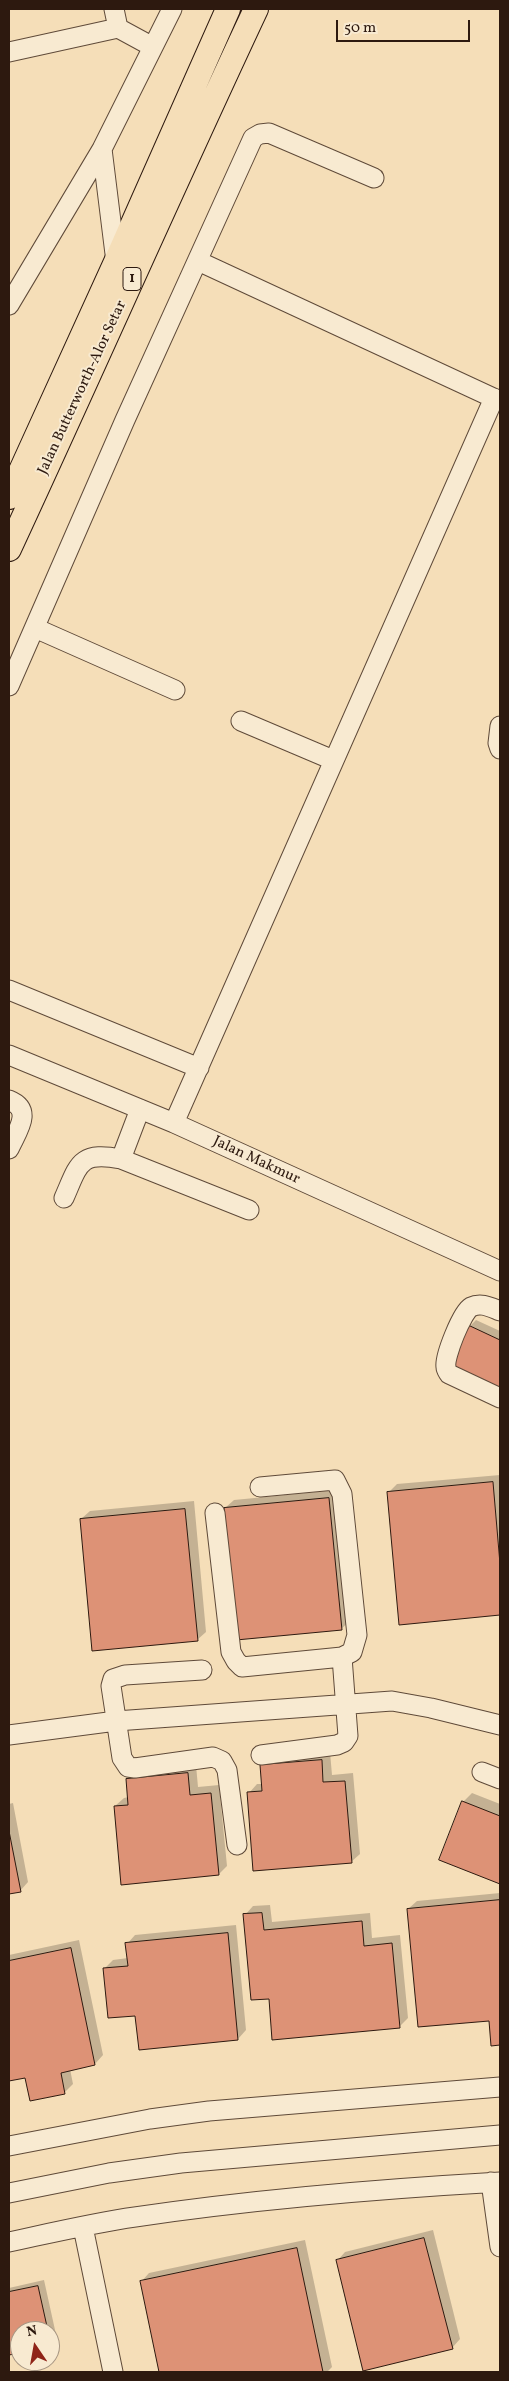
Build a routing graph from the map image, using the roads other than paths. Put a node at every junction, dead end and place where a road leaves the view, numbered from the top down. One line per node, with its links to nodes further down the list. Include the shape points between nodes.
1 (114, 9): 5 (street)
2 (172, 9): 6 (street)
3 (228, 9): 11 (main road, Jalan Butterworth-Alor Setar / 1)
4 (256, 9): 15 (main road, Jalan Butterworth-Alor Setar / 1)
5 (118, 28): 6 (street); 7 (street)
6 (153, 47): 8 (street)
7 (9, 52)
8 (102, 149): 11 (street); 12 (street)
9 (374, 178): 10 (street, via 269,133 260,134 253,138)
10 (198, 260): 13 (street); 16 (street)
11 (116, 262): 14 (main road, Jalan Butterworth-Alor Setar / 1)
12 (9, 305)
13 (497, 400): 22 (street)
14 (9, 497)
15 (9, 549)
16 (35, 628): 17 (street); 18 (street)
17 (9, 686)
18 (175, 690)
19 (240, 721): 22 (street)
20 (500, 726): 21 (street)
21 (500, 748)
22 (333, 760): 25 (street)
23 (9, 990): 25 (street)
24 (9, 1056): 27 (street, Jalan Makmur)
25 (199, 1068): 28 (street)
26 (9, 1100): 29 (street, via 22,1109 23,1118)
27 (140, 1109): 28 (street, Jalan Makmur); 30 (street)
28 (174, 1123): 33 (street, Jalan Makmur)
29 (9, 1149)
30 (121, 1159): 31 (street, via 101,1155 86,1160 78,1166); 32 (street)
31 (64, 1198)
32 (248, 1210)
33 (500, 1271)
34 (500, 1312): 35 (street, via 482,1304 470,1307 462,1316 446,1367 449,1374)
35 (500, 1398)
36 (260, 1487): 38 (street, via 335,1480 338,1485 342,1494 357,1635 352,1652)
37 (215, 1513): 38 (street, via 231,1652 236,1661 242,1667)
38 (342, 1658): 40 (street)
39 (202, 1670): 41 (street, via 126,1674 113,1679)
40 (346, 1703): 41 (street); 42 (street, via 392,1701); 44 (street, via 348,1736 344,1742)
41 (116, 1722): 43 (street); 47 (street, via 122,1758 128,1767 213,1757 222,1762 227,1770)
42 (500, 1725)
43 (9, 1735)
44 (261, 1755)
45 (482, 1772): 46 (street)
46 (500, 1779)
47 (237, 1845)
48 (500, 2087): 50 (street, via 209,2111)
49 (500, 2136): 52 (street, via 181,2163 109,2173)
50 (9, 2146)
51 (496, 2182): 53 (street, via 222,2205); 55 (street)
52 (9, 2193)
53 (83, 2227): 54 (street); 56 (street)
54 (9, 2242)
55 (500, 2247)
56 (113, 2372)

